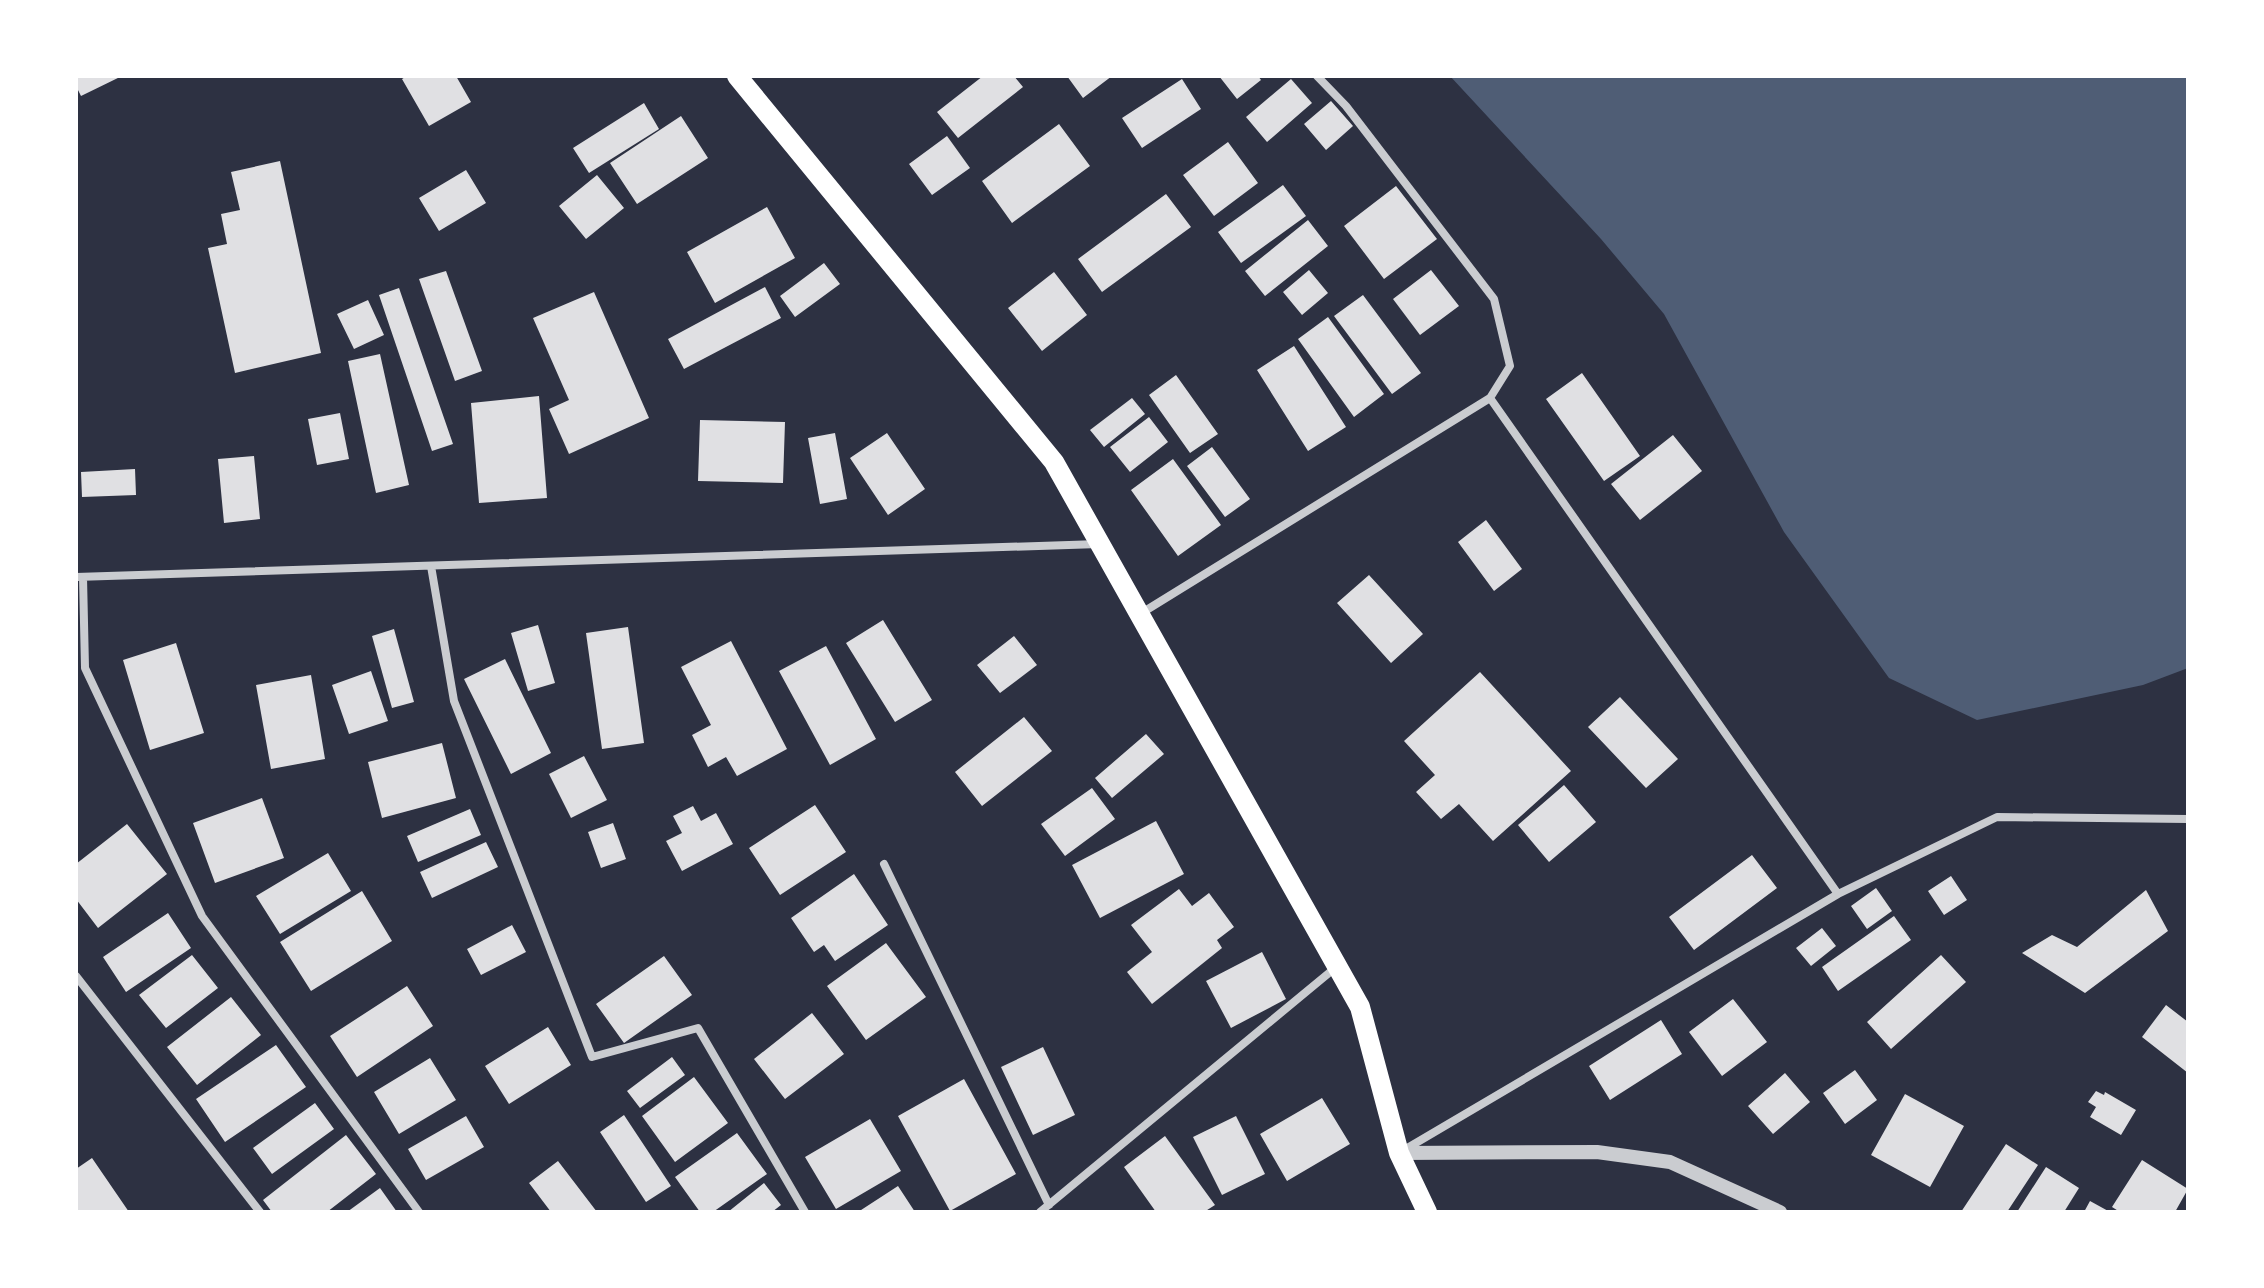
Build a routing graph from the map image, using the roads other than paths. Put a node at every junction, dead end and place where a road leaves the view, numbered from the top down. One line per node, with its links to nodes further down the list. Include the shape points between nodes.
1 (737, 76): 4 (main road, via 1054,462)
2 (1317, 76): 3 (street, via 1346,106 1494,299 1510,366)
3 (1490, 398): 7 (street); 10 (street)
4 (1101, 544): 5 (street); 7 (main road)
5 (431, 566): 6 (street); 17 (street, via 454,701 592,1057 698,1028)
6 (79, 577): 16 (street, via 85,668 202,916)
7 (1139, 615): 11 (main road)
8 (2188, 819): 10 (street, via 1997,817)
9 (884, 864): 14 (street)
10 (1838, 894): 13 (street)
11 (1337, 966): 13 (main road, via 1360,1007); 14 (street)
12 (76, 976): 15 (street)
13 (1399, 1153): 19 (main road); 20 (street, via 1597,1152 1670,1162)
14 (1049, 1205): 18 (street)
15 (260, 1212)
16 (419, 1212)
17 (805, 1212)
18 (1040, 1212)
19 (1427, 1212)
20 (1780, 1212)

